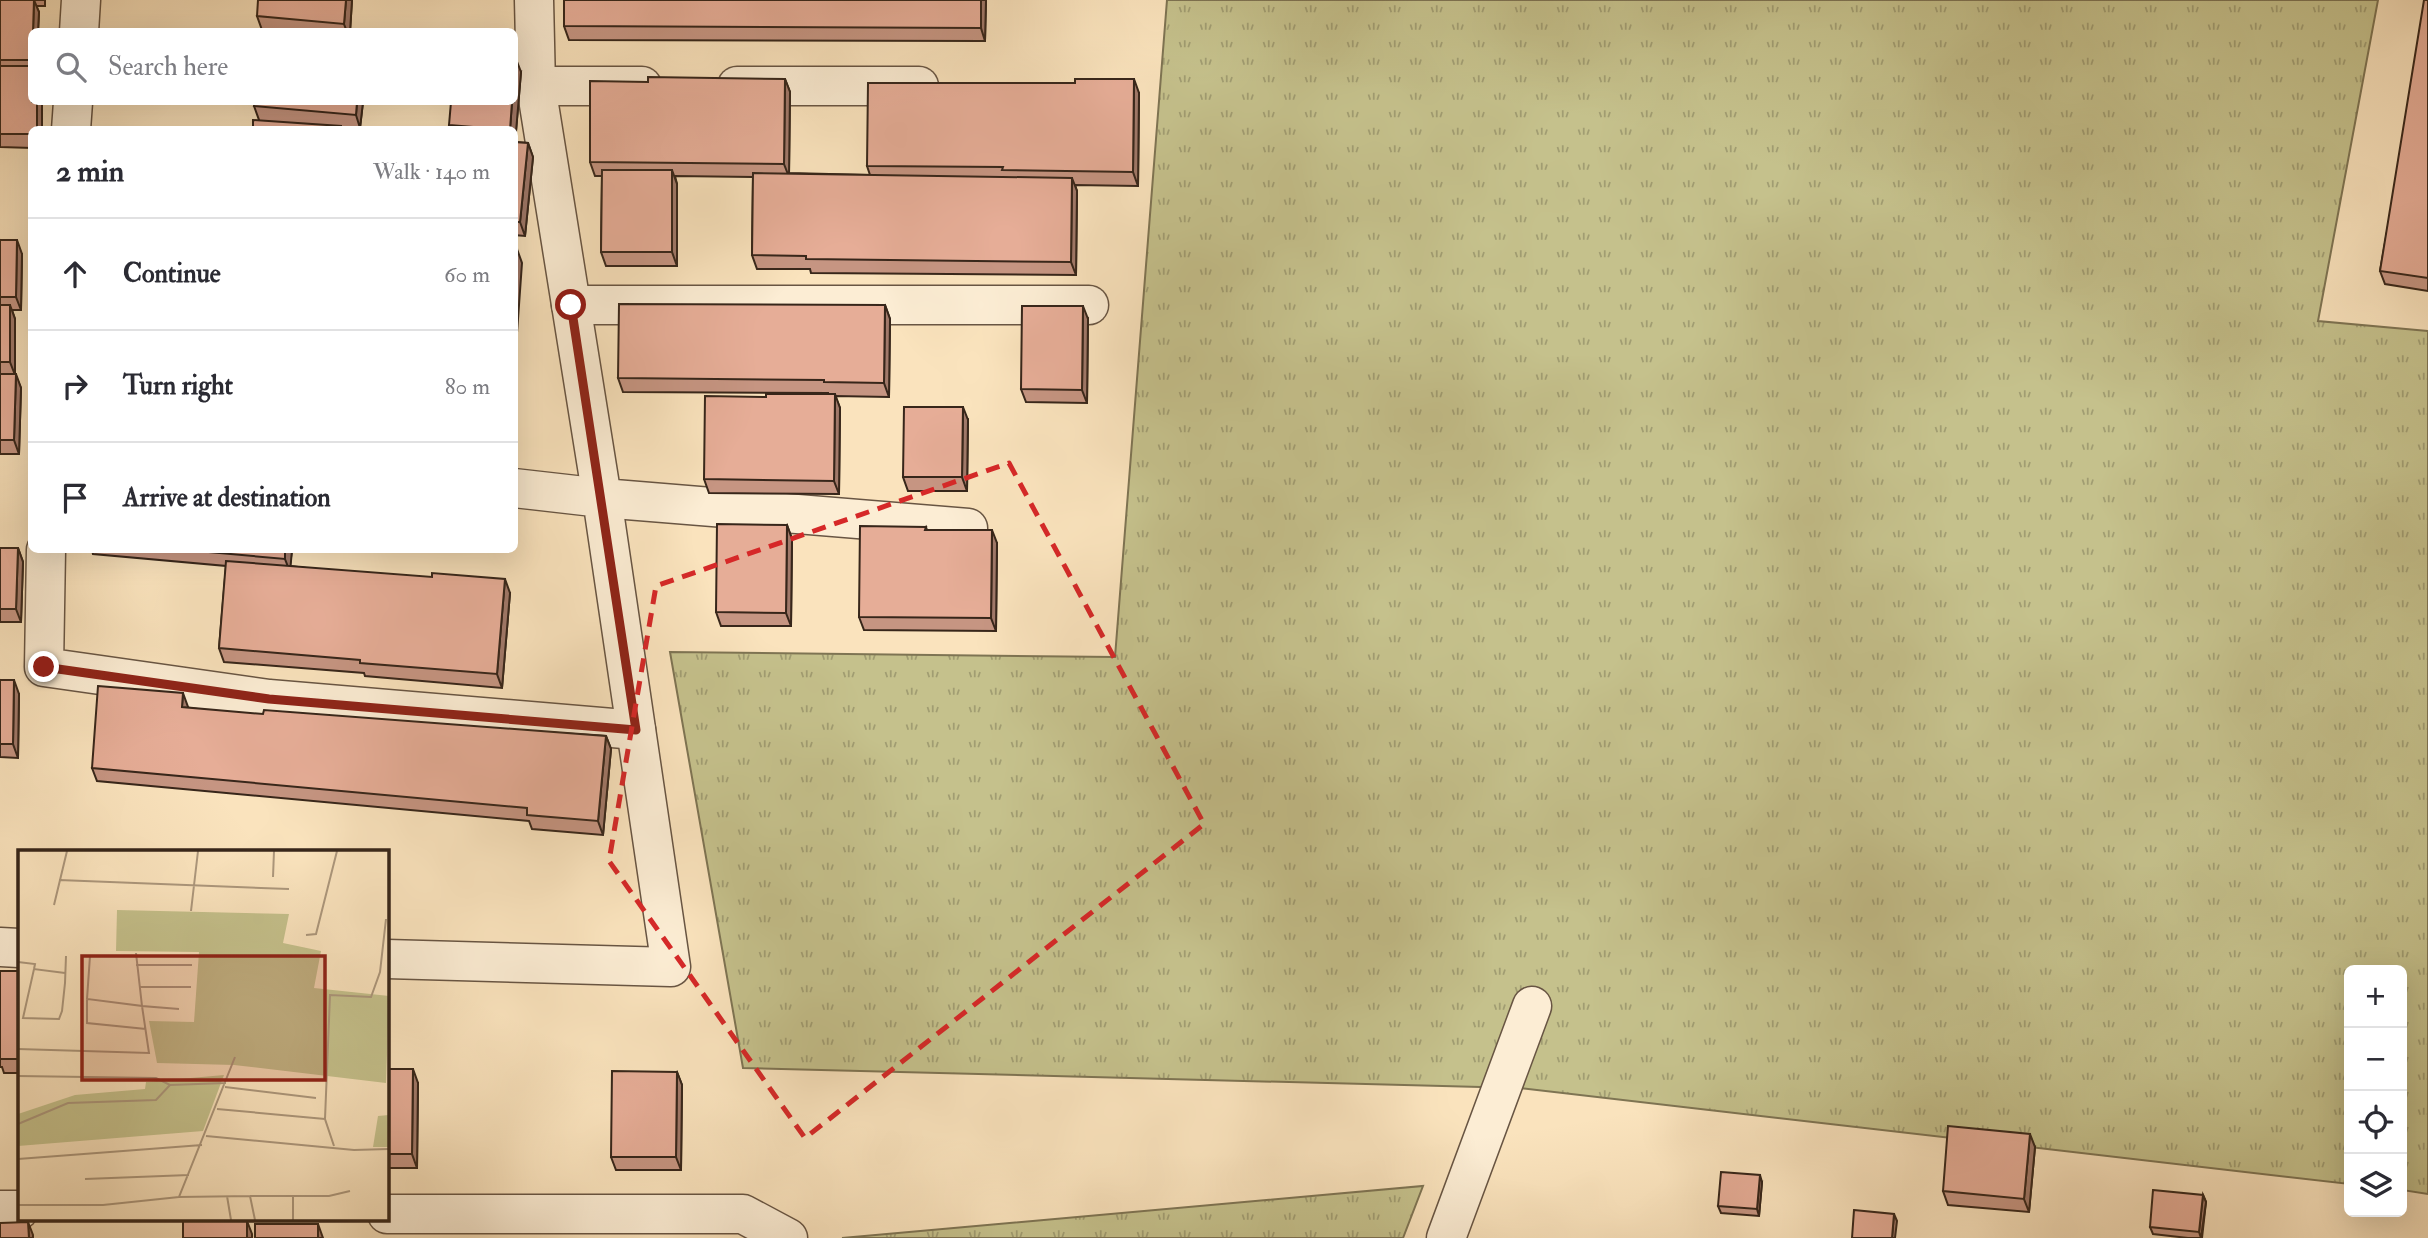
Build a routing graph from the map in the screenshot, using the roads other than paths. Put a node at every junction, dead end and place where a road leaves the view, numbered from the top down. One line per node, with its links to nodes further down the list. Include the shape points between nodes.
1 (81, 0): 3 (street)
2 (534, 0): 4 (street)
3 (79, 28)
4 (536, 86): 5 (street); 8 (street)
5 (950, 86)
6 (73, 105): 7 (street)
7 (71, 126)
8 (571, 305): 9 (street); 11 (street)
9 (1089, 305)
10 (518, 488): 11 (street)
11 (602, 498): 12 (street); 14 (street)
12 (968, 528)
13 (46, 553): 14 (street, via 44,667 269,699)
14 (636, 730): 17 (street, via 671,967)
15 (0, 947): 16 (street)
16 (18, 948)
17 (388, 959)
18 (1532, 1006): 23 (street)
19 (0, 1210): 20 (street)
20 (18, 1210)
21 (388, 1214): 22 (street, via 743,1214)
22 (788, 1238)
23 (1446, 1238)

